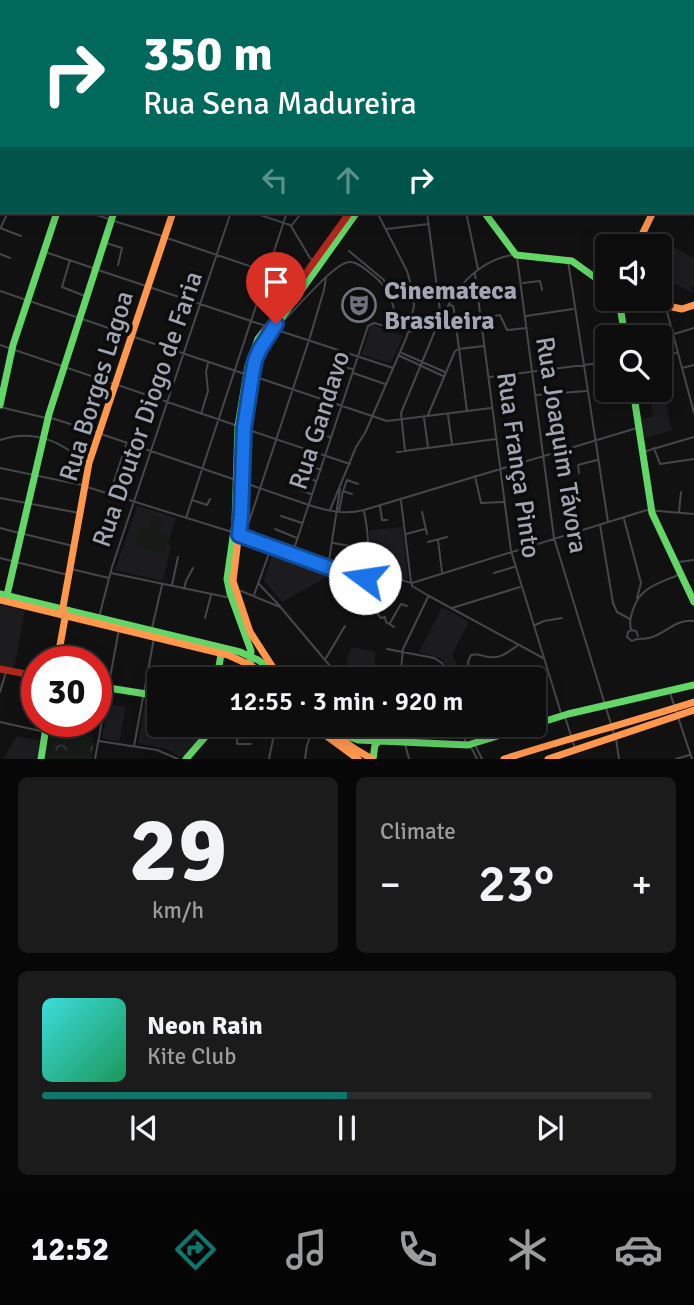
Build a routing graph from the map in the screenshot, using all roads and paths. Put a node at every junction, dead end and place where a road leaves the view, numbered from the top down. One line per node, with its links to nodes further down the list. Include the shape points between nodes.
1 (56, 214): 24 (street)
2 (172, 214): 22 (street, Rua Borges Lagoa)
3 (230, 214): 27 (street, Rua Doutor Diogo de Faria)
4 (258, 214): 15 (street)
5 (286, 214): 15 (street)
6 (300, 214): 17 (street)
7 (352, 214): 33 (street, via 331,238)
8 (353, 214): 33 (street)
9 (378, 214): 19 (street)
10 (427, 214): 16 (street)
11 (466, 214): 35 (street)
12 (485, 214): 28 (street)
13 (652, 214): 20 (street)
14 (112, 216): 22 (street); 23 (street)
15 (284, 222): 17 (street); 36 (street)
16 (429, 224): 19 (street); 56 (street)
17 (291, 226): 33 (street)
18 (0, 229): 21 (street)
19 (385, 229): 62 (street, via 412,289)
20 (642, 234)
21 (21, 236)
22 (164, 237): 27 (street); 41 (street, Rua Borges Lagoa)
23 (104, 242): 32 (street, via 122,247); 34 (street)
24 (44, 251): 30 (street); 46 (street)
25 (349, 251): 44 (street, via 384,280)
26 (0, 254): 29 (street)
27 (217, 255): 36 (street); 47 (street, Rua Doutor Diogo de Faria)
28 (516, 255): 31 (street); 35 (street); 40 (street, Rua Joaquim Távora)
29 (10, 258)
30 (70, 260): 34 (street); 45 (street, via 62,288)
31 (567, 260): 39 (street); 51 (street)
32 (118, 265)
33 (316, 266): 58 (street)
34 (95, 269): 41 (street); 45 (street)
35 (478, 269): 37 (street)
36 (267, 272): 57 (street)
37 (475, 273): 49 (street); 55 (street, Rua França Pinto)
38 (326, 277): 44 (street, via 342,264 353,262); 58 (street); 65 (street)
39 (595, 277)
40 (521, 284): 42 (street, via 540,281); 53 (street, Rua Joaquim Távora)
41 (148, 287): 47 (street); 64 (street, Rua Borges Lagoa)
42 (542, 290)
43 (0, 291): 46 (street)
44 (387, 291): 61 (street)
45 (86, 296): 54 (street)
46 (27, 300): 54 (street); 68 (street)
47 (200, 304): 57 (street); 70 (street, Rua Doutor Diogo de Faria)
48 (694, 304): 50 (street)
49 (449, 305): 56 (street); 69 (street, via 454,308)
50 (672, 308)
51 (574, 309): 53 (street); 78 (street)
52 (667, 311): 63 (street)
53 (525, 316): 59 (street, Rua Joaquim Távora)
54 (79, 317): 64 (street); 80 (street)
55 (481, 318): 59 (street, via 500,315 507,330); 67 (street, Rua França Pinto)
56 (440, 320): 62 (street, via 425,330); 76 (street)
57 (251, 321): 58 (street); 83 (street)
58 (272, 327): 65 (street); 88 (street, via 255,345)
59 (527, 328): 86 (street, Rua Joaquim Távora)
60 (694, 328): 63 (street)
61 (398, 330): 62 (street); 74 (street, Rua Gandavo, via 371,323)
62 (409, 332): 72 (street)
63 (673, 335): 71 (street)
64 (131, 336): 70 (street); 91 (street, Rua Borges Lagoa)
65 (309, 340): 74 (street); 93 (street)
66 (0, 345): 68 (street)
67 (485, 346): 69 (street); 89 (street, Rua França Pinto)
68 (12, 349): 80 (street); 90 (street)
69 (459, 349): 87 (street); 101 (street)
70 (184, 353): 75 (street); 96 (street, Rua Doutor Diogo de Faria)
71 (678, 353): 73 (street); 82 (street)
72 (399, 354): 76 (street); 81 (street)
73 (672, 354)
74 (358, 356): 81 (street); 84 (street, Rua Gandavo)
75 (208, 362): 83 (street); 103 (street, via 208,391)
76 (422, 364): 87 (street); 109 (street)
77 (595, 364): 78 (street)
78 (583, 365): 86 (street); 94 (street)
79 (694, 365): 82 (street)
80 (64, 366): 91 (street); 107 (street)
81 (393, 368): 92 (street)
82 (682, 368): 102 (street)
83 (234, 370): 88 (street); 108 (street)
84 (353, 371): 85 (street, via 337,365); 92 (street); 99 (street, Rua Gandavo)
85 (335, 372)
86 (532, 372): 89 (street); 95 (street, Rua Joaquim Távora)
87 (445, 374): 106 (street)
88 (249, 375): 93 (street); 110 (street)
89 (489, 377): 100 (street, Rua França Pinto)
90 (2, 383): 98 (street)
91 (116, 384): 96 (street); 113 (street, Rua Borges Lagoa)
92 (386, 384): 105 (street)
93 (292, 390): 99 (street); 117 (street)
94 (587, 390): 95 (street); 120 (street)
95 (535, 396): 130 (street, Rua Joaquim Távora)
96 (168, 402): 103 (street); 126 (street, Rua Doutor Diogo de Faria)
97 (635, 402): 112 (street)
98 (0, 406): 107 (street)
99 (342, 406): 105 (street); 116 (street, Rua Gandavo)
100 (492, 408): 101 (street); 118 (street, Rua França Pinto)
101 (467, 411): 104 (street)
102 (694, 413)
103 (201, 414): 108 (street)
104 (448, 414): 106 (street); 122 (street)
105 (372, 416): 109 (street); 134 (street)
106 (426, 416): 109 (street); 123 (street)
107 (48, 418): 113 (street); 115 (street)
108 (219, 420): 110 (street); 138 (street)
109 (401, 420): 125 (street)
110 (241, 427): 117 (street); 145 (street)
111 (318, 427): 116 (street, via 317,433)
112 (638, 428): 120 (street); 128 (street)
113 (99, 433): 121 (street); 135 (street, Rua Borges Lagoa)
114 (694, 437): 124 (street)
115 (43, 438): 119 (street); 135 (street, via 64,446); 142 (street)
116 (331, 438): 129 (street, Rua Gandavo)
117 (276, 439): 129 (street); 149 (street)
118 (496, 439): 122 (street); 137 (street, Rua França Pinto)
119 (0, 440)
120 (595, 441): 130 (street); 131 (street)
121 (126, 443): 126 (street); 152 (street)
122 (452, 445): 123 (street)
123 (428, 449): 125 (street)
124 (654, 449): 128 (street); 132 (street, via 660,464)
125 (405, 451): 127 (street)
126 (152, 452): 138 (street); 159 (street, Rua Doutor Diogo de Faria)
127 (397, 452)
128 (642, 452): 165 (street)
129 (325, 456): 134 (street); 139 (street, Rua Gandavo)
130 (543, 456): 137 (street); 187 (street, Rua Joaquim Távora)
131 (598, 459): 140 (street, via 578,465); 176 (street)
132 (694, 459)
133 (306, 464): 139 (street)
134 (350, 464): 150 (street)
135 (89, 465): 148 (street, Rua Borges Lagoa)
136 (0, 468): 142 (street)
137 (500, 468): 143 (street); 160 (street, Rua França Pinto)
138 (202, 469): 145 (street); 158 (street)
139 (321, 470): 144 (street, Rua Gandavo)
140 (579, 472)
141 (294, 474): 144 (street)
142 (35, 475): 148 (street); 161 (street)
143 (475, 476): 156 (street); 160 (street, via 481,503)
144 (317, 481): 153 (street, Rua Gandavo)
145 (239, 482): 149 (street); 185 (street)
146 (358, 484): 150 (street, via 348,480)
147 (301, 485): 153 (street, via 300,489)
148 (85, 486): 152 (street); 169 (street, Rua Borges Lagoa)
149 (260, 489): 162 (street); 185 (street)
150 (340, 490): 154 (street); 166 (street); 167 (street)
151 (681, 492): 170 (street)
152 (110, 494): 159 (street)
153 (313, 494): 162 (street, Rua Gandavo)
154 (352, 494)
155 (0, 498): 161 (street)
156 (401, 498): 163 (street); 183 (street)
157 (210, 499): 158 (street, via 208,505)
158 (192, 500): 174 (street)
159 (135, 502): 174 (street); 206 (street, Rua Doutor Diogo de Faria)
160 (504, 502): 195 (street, Rua França Pinto)
161 (28, 503): 169 (street); 182 (street)
162 (309, 505): 166 (street); 177 (street, Rua Gandavo)
163 (379, 505): 164 (street); 175 (street, via 382,520)
164 (364, 510): 167 (street); 210 (street, via 368,541)
165 (651, 510): 170 (street); 173 (street); 201 (street)
166 (330, 511): 167 (street)
167 (338, 512): 190 (street)
168 (422, 512): 181 (street)
169 (80, 513): 192 (street, Rua Borges Lagoa)
170 (678, 513): 171 (street)
171 (694, 514)
172 (281, 516): 177 (street)
173 (624, 518): 176 (street); 213 (street)
174 (186, 519): 185 (street)
175 (387, 520)
176 (608, 522): 178 (street)
177 (303, 523): 188 (street, Rua Gandavo)
178 (600, 524): 187 (street); 236 (street, via 613,603 617,612)
179 (0, 528): 182 (street)
180 (275, 529): 188 (street)
181 (425, 529): 183 (street); 184 (street)
182 (21, 533): 192 (street); 200 (street)
183 (405, 534): 212 (street)
184 (427, 534)
185 (239, 535): 194 (street); 221 (street, via 227,579)
186 (447, 537): 189 (street)
187 (554, 538): 195 (street); 276 (street, Rua Joaquim Távora)
188 (298, 539): 196 (street, Rua Gandavo)
189 (438, 540): 191 (street); 207 (street)
190 (332, 542): 193 (street); 204 (street)
191 (428, 542)
192 (74, 546): 205 (street, Rua Borges Lagoa)
193 (350, 546)
194 (271, 547): 196 (street); 215 (street)
195 (511, 551): 202 (street, Rua França Pinto); 207 (street)
196 (292, 555): 204 (street)
197 (178, 557): 216 (street)
198 (0, 558): 200 (street)
199 (694, 560): 201 (street)
200 (15, 561): 205 (street); 222 (street)
201 (678, 566): 217 (street); 227 (street)
202 (516, 567): 208 (street); 218 (street, Rua França Pinto)
203 (193, 568): 219 (street)
204 (328, 568): 210 (street)
205 (69, 572): 209 (street); 232 (street, Rua Borges Lagoa)
206 (110, 573): 209 (street, Rua Doutor Diogo de Faria); 214 (street)
207 (442, 573): 212 (street)
208 (495, 573)
209 (109, 578): 233 (street, Rua Doutor Diogo de Faria)
210 (365, 578): 211 (street, via 379,570); 211 (street, via 392,592); 238 (street, via 372,607)
211 (400, 579): 212 (street)
212 (412, 583): 224 (street)
213 (640, 583): 217 (street); 226 (street)
214 (162, 584): 216 (street); 244 (street)
215 (259, 584): 223 (street); 225 (street)
216 (172, 586): 219 (street)
217 (651, 586): 226 (street)
218 (521, 587): 231 (street); 240 (street, Rua França Pinto)
219 (184, 589): 220 (street)
220 (211, 594): 221 (street); 234 (street)
221 (233, 594): 223 (street, via 240,590); 246 (street); 262 (street)
222 (2, 596): 232 (street)
223 (254, 596): 228 (street)
224 (429, 596): 231 (street); 252 (street)
225 (272, 597): 228 (street); 229 (street)
226 (636, 600): 236 (street)
227 (694, 600)
228 (269, 602): 229 (street)
229 (280, 607): 256 (street)
230 (407, 607): 238 (street, via 401,604)
231 (451, 608): 247 (street)
232 (64, 612): 233 (street); 239 (street); 248 (street, Rua Borges Lagoa)
233 (99, 618): 239 (street)
234 (205, 618)
235 (562, 618): 240 (street)
236 (630, 619): 243 (street)
237 (694, 621): 245 (street, via 681,622 649,638)
238 (390, 624): 242 (street)
239 (118, 625): 244 (street); 257 (street)
240 (534, 625): 255 (street, Rua França Pinto)
241 (345, 626): 256 (street)
242 (394, 627)
243 (631, 630): 245 (street, via 638,632); 245 (street, via 628,638 634,641)
244 (153, 634): 249 (street); 253 (street); 273 (street)
245 (638, 637)
246 (249, 643): 251 (street); 254 (street)
247 (518, 645): 255 (street); 266 (street, via 499,657 471,655)
248 (59, 646)
249 (229, 649): 251 (street); 253 (street)
250 (387, 649): 252 (street)
251 (240, 652): 254 (street)
252 (402, 653): 264 (street); 265 (street, via 426,655)
253 (221, 654): 258 (street); 259 (street)
254 (249, 656): 258 (street); 261 (street)
255 (544, 658): 279 (street, Rua França Pinto)
256 (325, 660): 263 (street)
257 (112, 663)
258 (250, 665): 260 (street)
259 (219, 667)
260 (254, 667)
261 (267, 667)
262 (271, 667)
263 (331, 667)
264 (401, 667)
265 (445, 667)
266 (469, 667)
267 (3, 670): 268 (street); 271 (street)
268 (21, 673)
269 (694, 685): 272 (street)
270 (112, 689): 273 (street)
271 (0, 692)
272 (669, 692): 276 (street); 278 (street)
273 (144, 694): 274 (street); 301 (street)
274 (147, 694)
275 (694, 702): 278 (street)
276 (605, 706): 279 (street); 282 (street, Rua Joaquim Távora)
277 (694, 710): 278 (street)
278 (676, 712): 282 (street); 304 (street)
279 (564, 715): 294 (street, Rua França Pinto); 300 (street)
280 (0, 722): 281 (street)
281 (21, 727)
282 (613, 732): 294 (street); 302 (street); 317 (street, Rua Joaquim Távora)
283 (45, 737): 305 (street)
284 (100, 737): 296 (street)
285 (205, 737): 308 (street)
286 (238, 737): 299 (street, via 238,744)
287 (273, 737): 309 (street)
288 (311, 737): 310 (street)
289 (331, 737): 303 (street)
290 (331, 737): 303 (street)
291 (348, 737): 295 (street)
292 (399, 737): 298 (street)
293 (465, 737): 300 (street)
294 (572, 738): 302 (street, Rua França Pinto); 315 (street)
295 (354, 739): 297 (street)
296 (99, 741): 301 (street); 306 (street)
297 (379, 742): 298 (street); 311 (street)
298 (400, 743): 300 (street); 312 (street)
299 (251, 744)
300 (472, 744): 313 (street); 314 (street)
301 (134, 746): 307 (street)
302 (576, 751): 316 (street)
303 (354, 756): 311 (street)
304 (692, 757): 318 (street)
305 (41, 759)
306 (95, 759)
307 (178, 759)
308 (186, 759)
309 (269, 759)
310 (305, 759)
311 (373, 759)
312 (409, 759)
313 (477, 759)
314 (482, 759)
315 (504, 759)
316 (550, 759)
317 (618, 759)
318 (676, 759)

